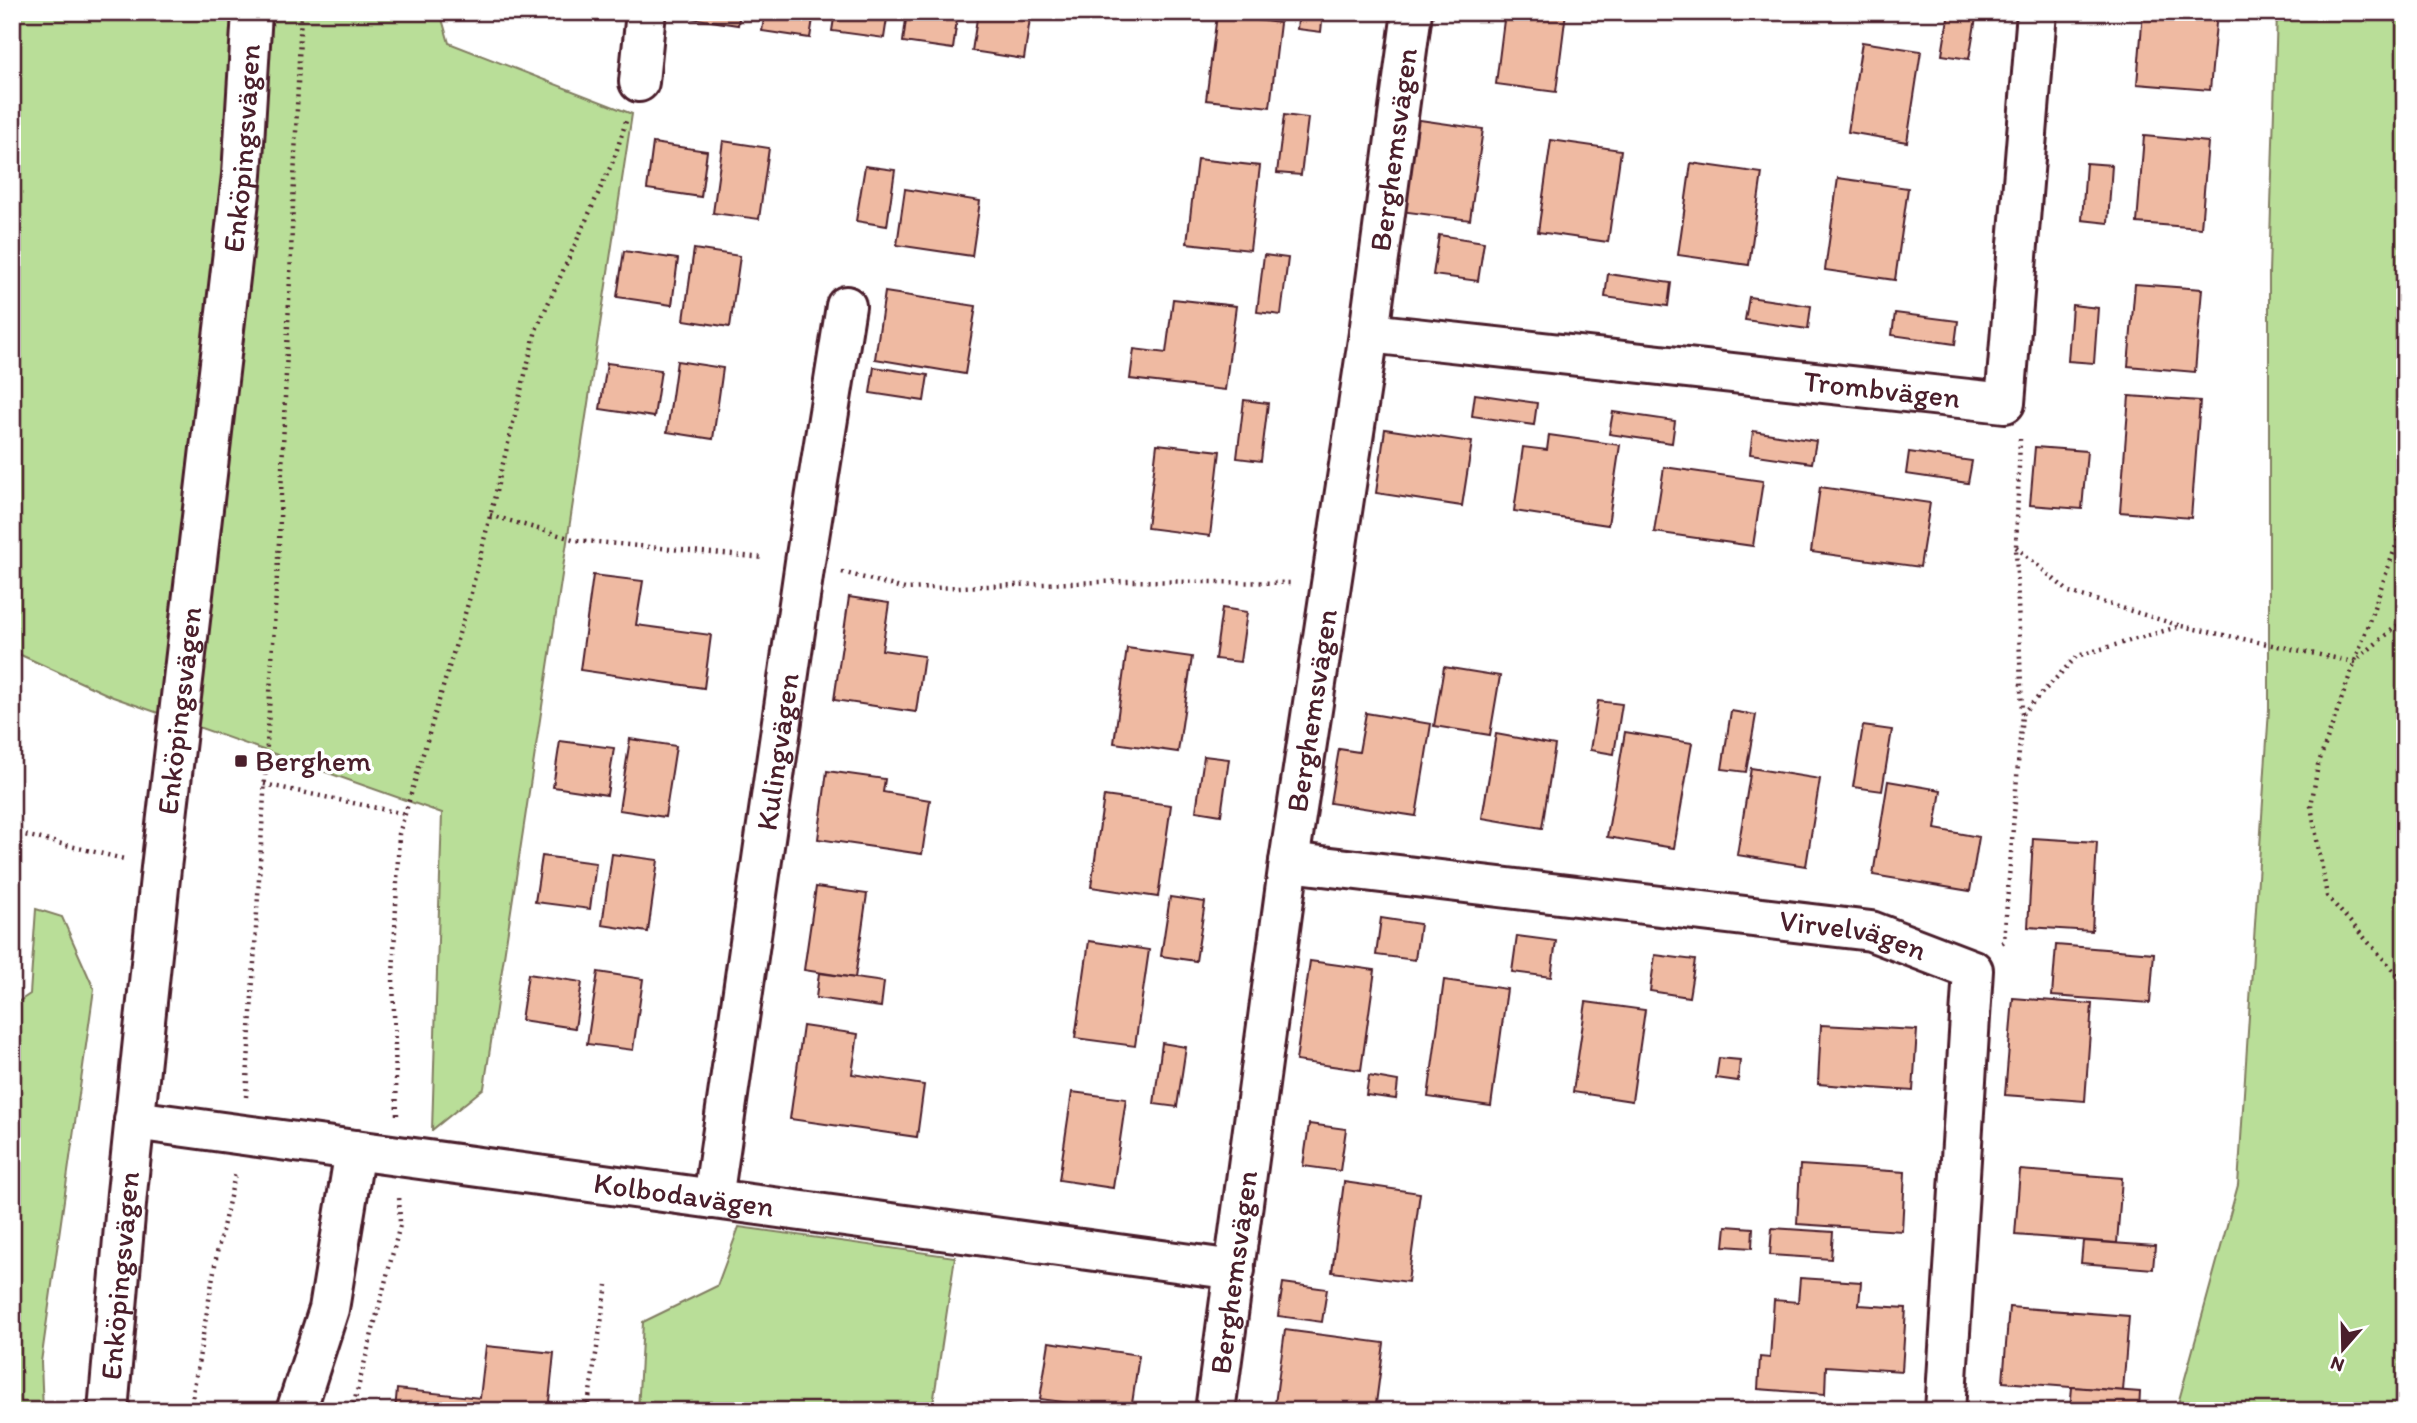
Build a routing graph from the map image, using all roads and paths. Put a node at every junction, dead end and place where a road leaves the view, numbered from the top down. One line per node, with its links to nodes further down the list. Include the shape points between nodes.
1 (252, 12): 23 (street, Enköpingsvägen, via 242,175)
2 (301, 12): 19 (path)
3 (646, 12): 6 (street)
4 (1412, 12): 8 (street, Berghemsvägen)
5 (2037, 12): 9 (street)
6 (639, 82): 11 (path, via 614,159 536,330)
7 (846, 306): 13 (street, Kulingvägen)
8 (1369, 333): 9 (street, Trombvägen); 14 (street, Berghemsvägen)
9 (2006, 402): 12 (path, via 2021,442)
10 (2405, 414): 17 (path, via 2398,540)
11 (491, 515): 13 (path, via 576,540); 20 (path)
12 (2016, 547): 16 (path, via 2069,592); 18 (path)
13 (805, 562): 14 (path, via 905,589 1130,581); 30 (street, Kulingvägen)
14 (1332, 584): 22 (street, Berghemsvägen)
15 (2405, 619): 17 (path)
16 (2181, 626): 17 (path); 18 (path, via 2077,656)
17 (2354, 662): 25 (path, via 2318,765 2311,806 2327,896)
18 (2022, 714): 24 (path, via 2004,941)
19 (264, 784): 20 (path); 27 (path)
20 (405, 814): 29 (path, via 399,834 393,978)
21 (12, 832): 23 (path)
22 (1289, 862): 24 (street, Virvelvägen, via 1871,932); 31 (street, Berghemsvägen)
23 (160, 868): 26 (street, Enköpingsvägen)
24 (1973, 970): 39 (street)
25 (2405, 984)
26 (134, 1120): 27 (street, Kolbodavägen); 33 (street, Enköpingsvägen)
27 (244, 1135): 28 (street, Kolbodavägen); 34 (path, via 217,1253)
28 (355, 1150): 29 (street, Kolbodavägen); 35 (street, via 329,1309)
29 (398, 1156): 30 (street, Kolbodavägen); 36 (path, via 400,1225)
30 (713, 1199): 31 (street, Kolbodavägen)
31 (1235, 1270): 38 (street, Berghemsvägen)
32 (607, 1285): 37 (path)
33 (108, 1411)
34 (190, 1411)
35 (296, 1411)
36 (352, 1411)
37 (587, 1411)
38 (1215, 1411)
39 (1945, 1411)

